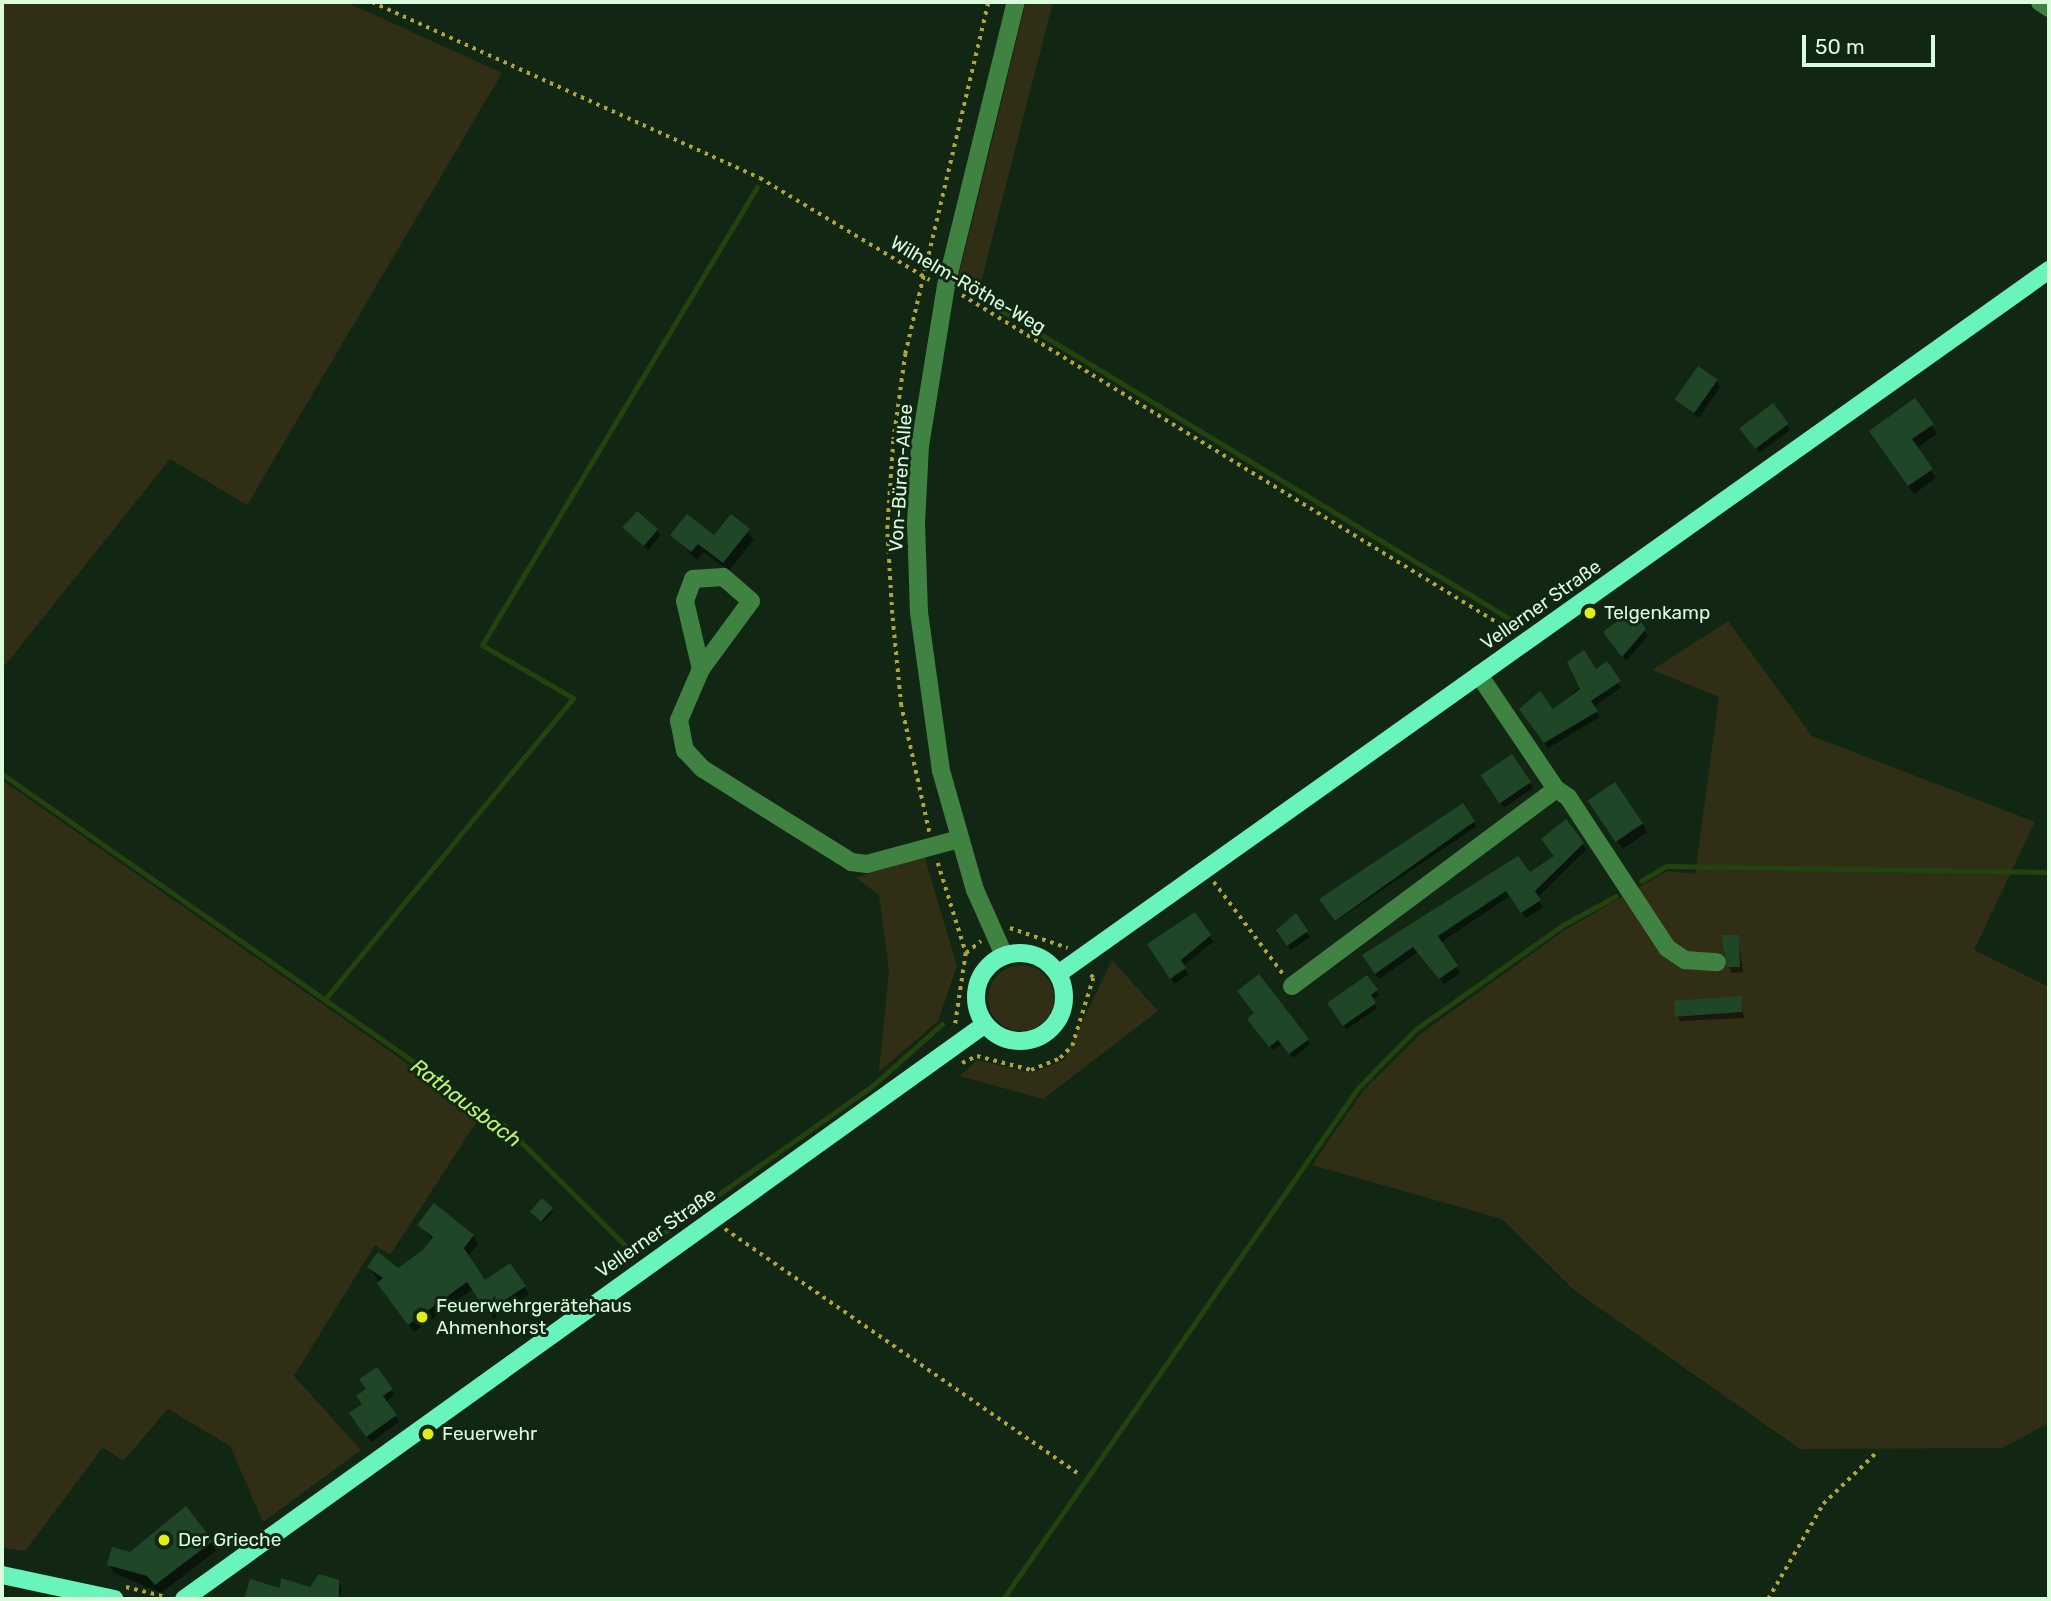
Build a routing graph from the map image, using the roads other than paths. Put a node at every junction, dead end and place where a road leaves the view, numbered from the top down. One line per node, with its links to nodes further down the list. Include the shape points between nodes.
1 (1016, 2): 8 (street, Von-Büren-Allee, via 946,286 920,446 916,524 930,707)
2 (2040, 2): 3 (street)
3 (2049, 8)
4 (2049, 270): 6 (main road, Vellerner Straße)
5 (701, 669): 5 (street, via 685,601 693,579 723,577 751,601); 8 (street, via 678,734 685,750 715,777 851,862 867,864)
6 (1479, 675): 7 (street); 11 (main road, Vellerner Straße)
7 (1556, 789): 10 (street, via 1568,797 1667,948 1685,960); 12 (street)
8 (959, 839): 9 (street, Von-Büren-Allee)
9 (1004, 956): 11 (main road, via 1034,955); 13 (main road, via 976,985)
10 (1717, 962)
11 (1058, 974): 13 (main road, via 1064,995 1060,1017 1039,1038 1009,1041)
12 (1292, 986)
13 (984, 1024): 16 (main road, Vellerner Straße)
14 (2, 1575): 15 (main road)
15 (114, 1599)
16 (184, 1599)

